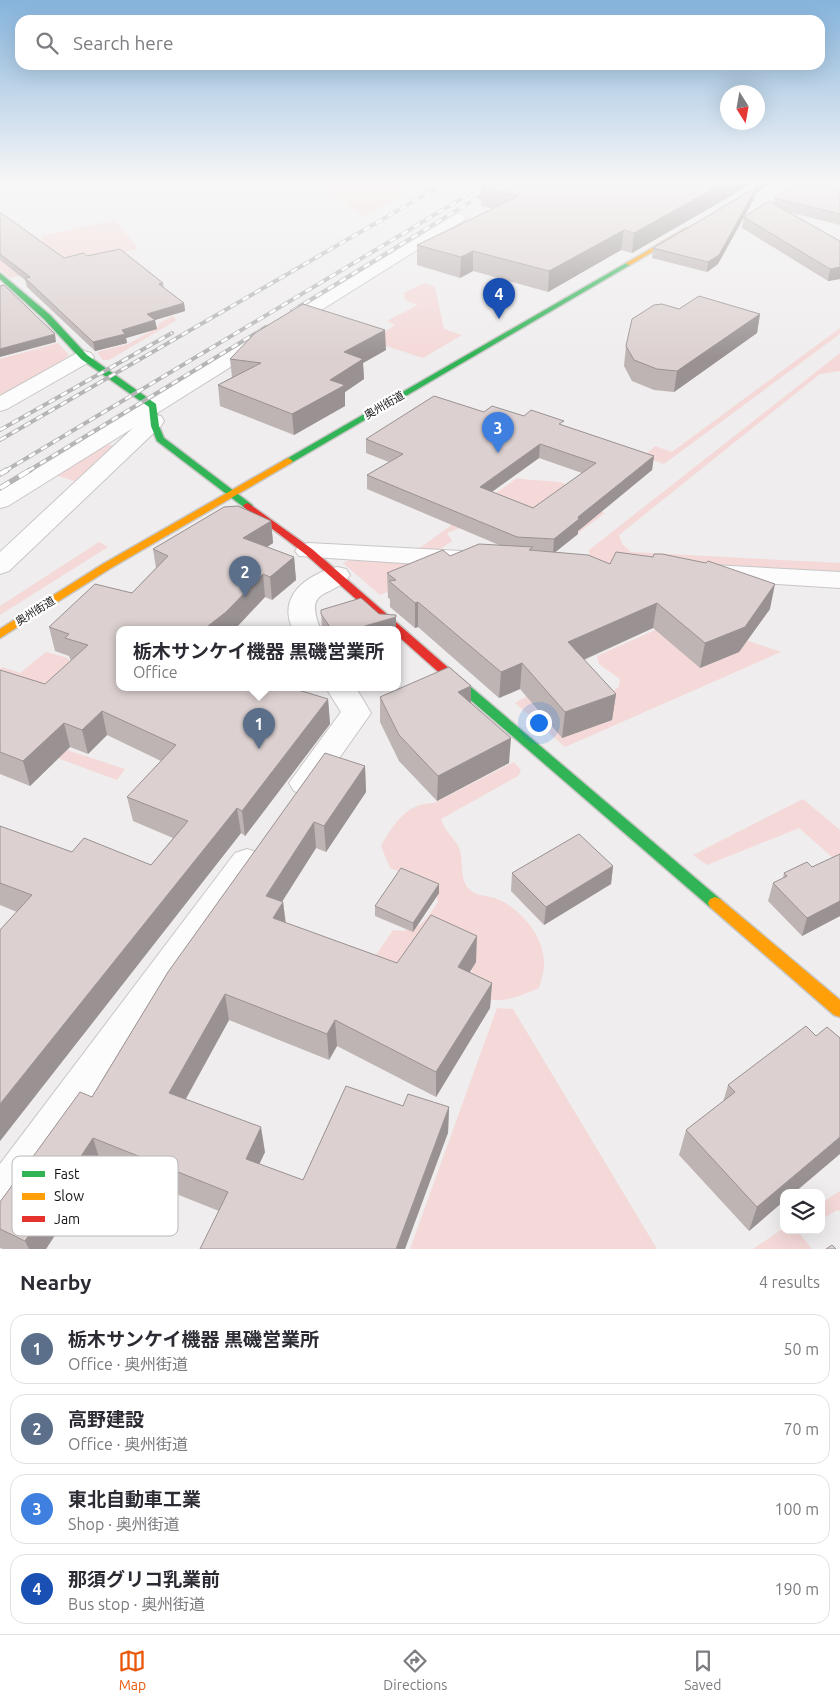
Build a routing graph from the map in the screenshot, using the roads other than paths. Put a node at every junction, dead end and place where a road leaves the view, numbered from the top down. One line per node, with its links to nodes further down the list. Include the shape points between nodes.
1 (423, 240): 6 (street)
2 (668, 240): 7 (main road, 奥州街道)
3 (0, 276): 4 (main road, via 47,316)
4 (84, 357): 5 (street); 6 (main road)
5 (0, 405)
6 (153, 413): 7 (main road, via 160,439); 8 (street); 11 (street)
7 (233, 493): 9 (main road); 18 (main road, 奥州街道, via 107,566)
8 (0, 502)
9 (308, 551): 10 (street); 13 (main road)
10 (486, 560)
11 (0, 566)
12 (686, 571): 14 (street)
13 (337, 575): 15 (street, via 314,586 306,594 300,619); 16 (main road)
14 (840, 580)
15 (304, 626)
16 (394, 626)
17 (401, 632): 20 (main road)
18 (0, 634)
19 (343, 691): 21 (street, via 356,713)
20 (840, 1010)
21 (32, 1156)
22 (12, 1184): 23 (street)
23 (0, 1200)

